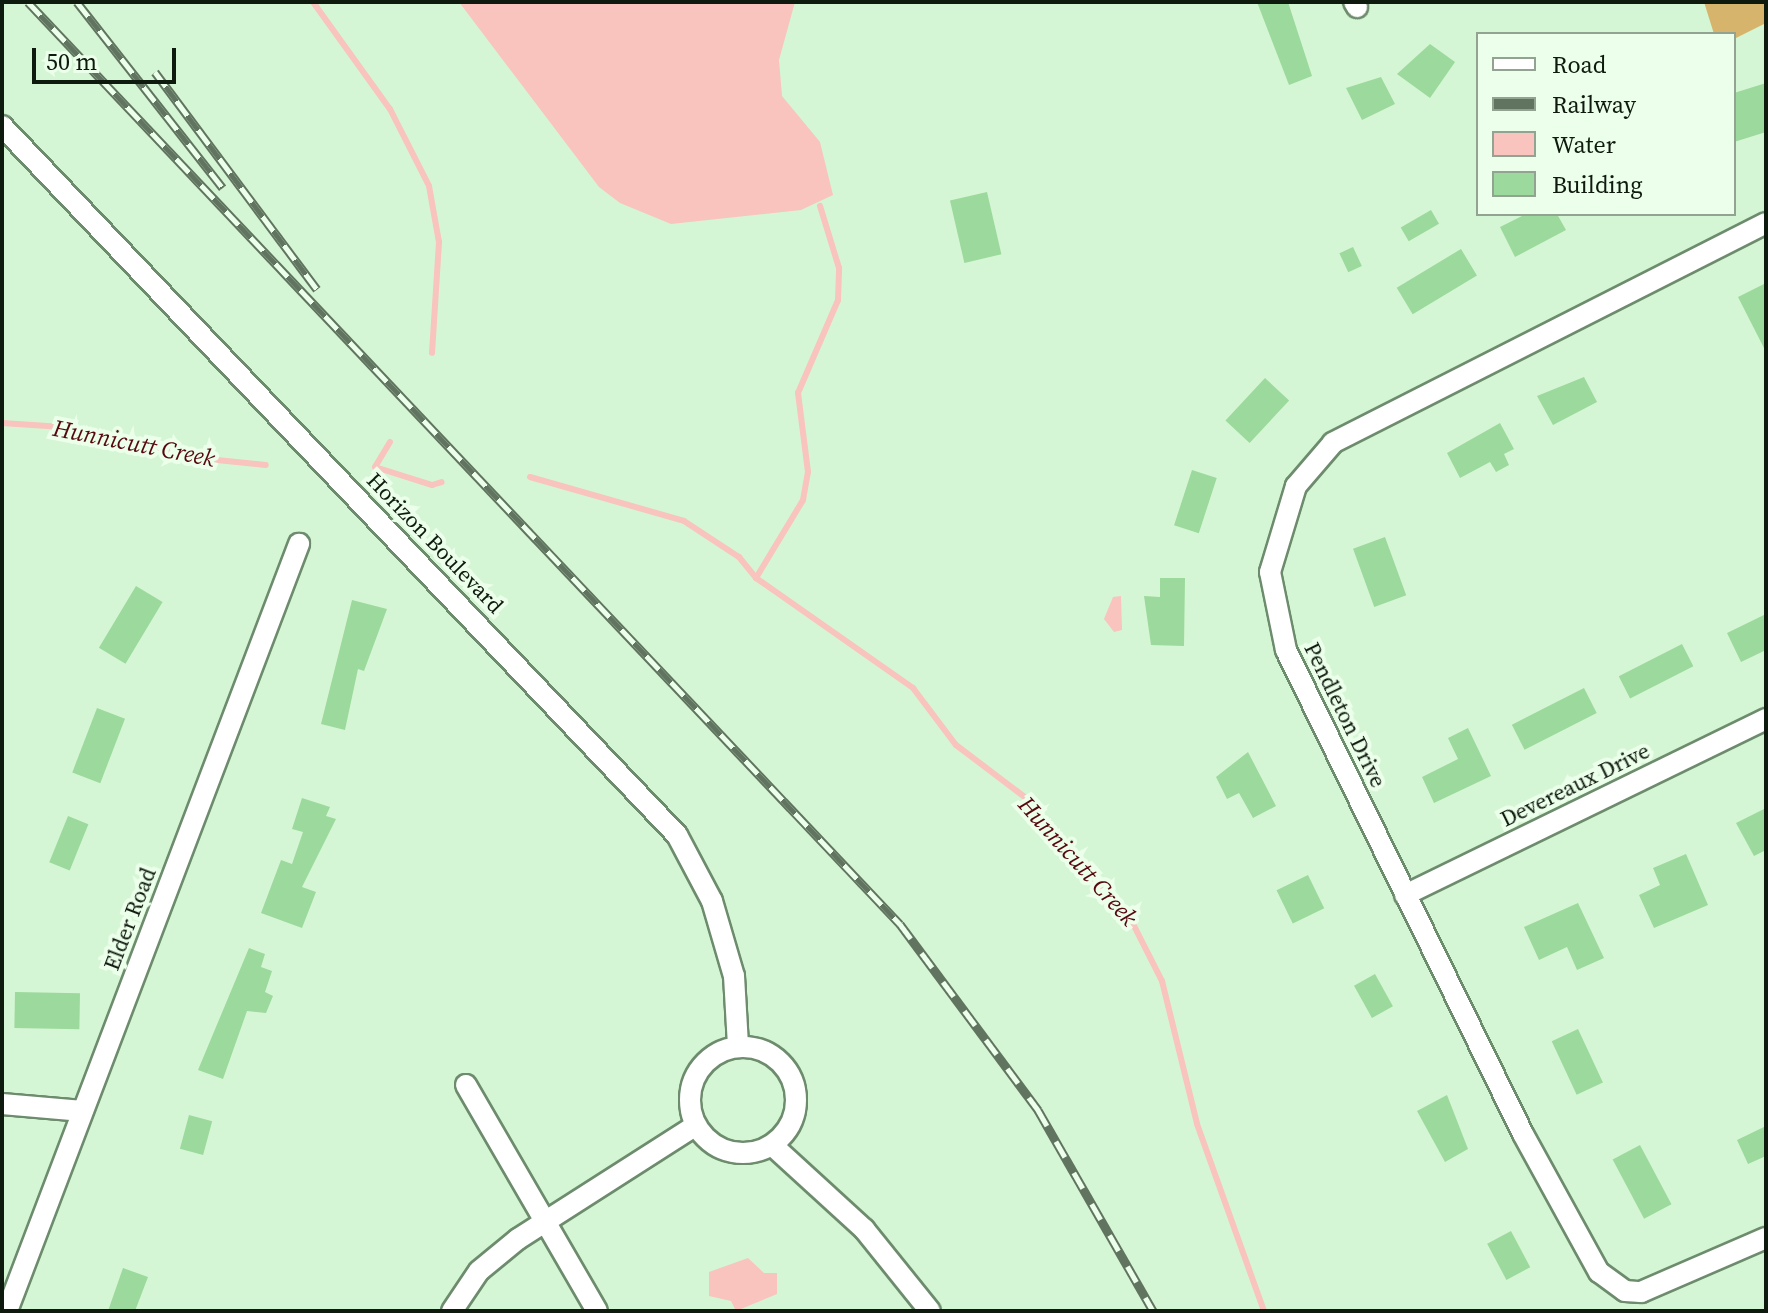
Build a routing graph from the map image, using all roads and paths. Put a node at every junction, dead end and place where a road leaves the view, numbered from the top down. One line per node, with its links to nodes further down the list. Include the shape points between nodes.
1 (2, 126): 6 (street, Horizon Boulevard, via 677,835 712,901 734,976)
2 (1766, 223): 5 (street, Pendleton Drive, via 1362,423 1296,486 1273,544 1277,627)
3 (299, 544): 9 (street, Elder Road)
4 (1766, 719): 5 (street, Devereaux Drive)
5 (1405, 895): 13 (street, Pendleton Drive, via 1523,1134 1611,1284 1634,1292 1662,1288)
6 (738, 1046): 10 (street, via 721,1051 696,1074 690,1091); 11 (street, via 772,1055 794,1082 794,1117)
7 (466, 1085): 12 (street)
8 (2, 1104): 9 (street)
9 (83, 1111): 14 (street, Elder Road)
10 (696, 1125): 11 (street, via 722,1149 739,1153); 12 (street)
11 (772, 1145): 17 (street, via 864,1229)
12 (546, 1223): 15 (street, via 479,1271); 16 (street)
13 (1766, 1238)
14 (7, 1311)
15 (452, 1311)
16 (597, 1311)
17 (930, 1311)

